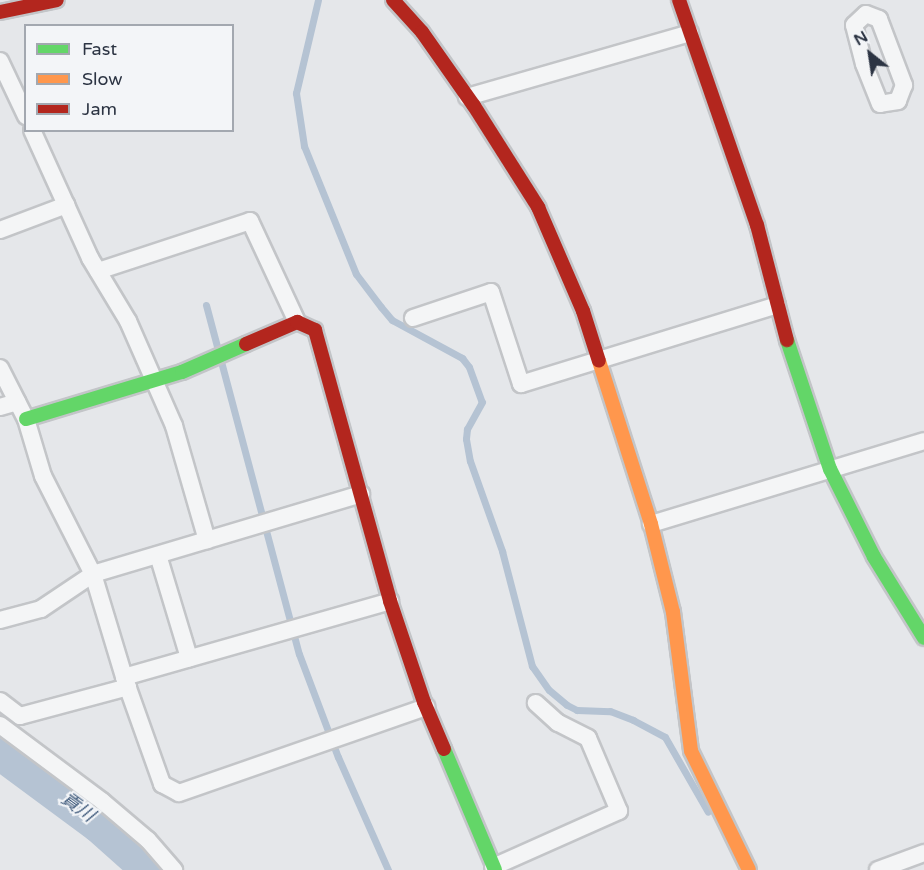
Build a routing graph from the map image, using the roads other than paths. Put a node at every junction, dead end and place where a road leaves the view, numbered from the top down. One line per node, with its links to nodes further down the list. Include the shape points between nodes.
1 (57, 0): 5 (street)
2 (393, 0): 8 (street, via 422,32)
3 (679, 0): 6 (street)
4 (864, 7): 4 (street, via 879,19 904,85 898,101 880,104 864,64 854,25)
5 (0, 12)
6 (690, 33): 8 (street); 14 (street, via 757,225)
7 (0, 61): 9 (street)
8 (467, 97): 17 (street, via 538,207 583,311)
9 (24, 112)
10 (33, 132): 11 (street)
11 (66, 205): 12 (street); 13 (street)
12 (0, 230)
13 (98, 271): 16 (street, via 250,221); 19 (street, via 128,321)
14 (777, 304): 17 (street); 24 (street)
15 (413, 318): 17 (street, via 491,292 521,384)
16 (297, 322): 19 (street); 25 (street, via 315,330)
17 (599, 362): 26 (street)
18 (0, 368): 20 (street)
19 (154, 380): 22 (street); 27 (street, via 174,426)
20 (17, 402): 21 (street); 22 (street)
21 (0, 408)
22 (26, 418): 29 (street, via 43,476)
23 (924, 441): 24 (street)
24 (830, 469): 26 (street); 32 (street, via 874,557)
25 (361, 494): 27 (street); 30 (street)
26 (651, 524): 42 (street, via 673,612 691,751)
27 (207, 540): 28 (street)
28 (158, 555): 29 (street); 33 (street)
29 (93, 574): 31 (street, via 41,609); 34 (street)
30 (390, 601): 33 (street); 37 (street)
31 (0, 620)
32 (924, 638)
33 (189, 658): 34 (street)
34 (126, 682): 35 (street, via 20,716); 37 (street, via 162,784 179,793)
35 (0, 701)
36 (536, 703): 40 (street, via 558,723 588,738 619,811)
37 (426, 707): 40 (street)
38 (0, 725): 41 (street, via 102,801 148,840)
39 (924, 853): 43 (street)
40 (494, 868)
41 (174, 870)
42 (749, 870)
43 (878, 870)

